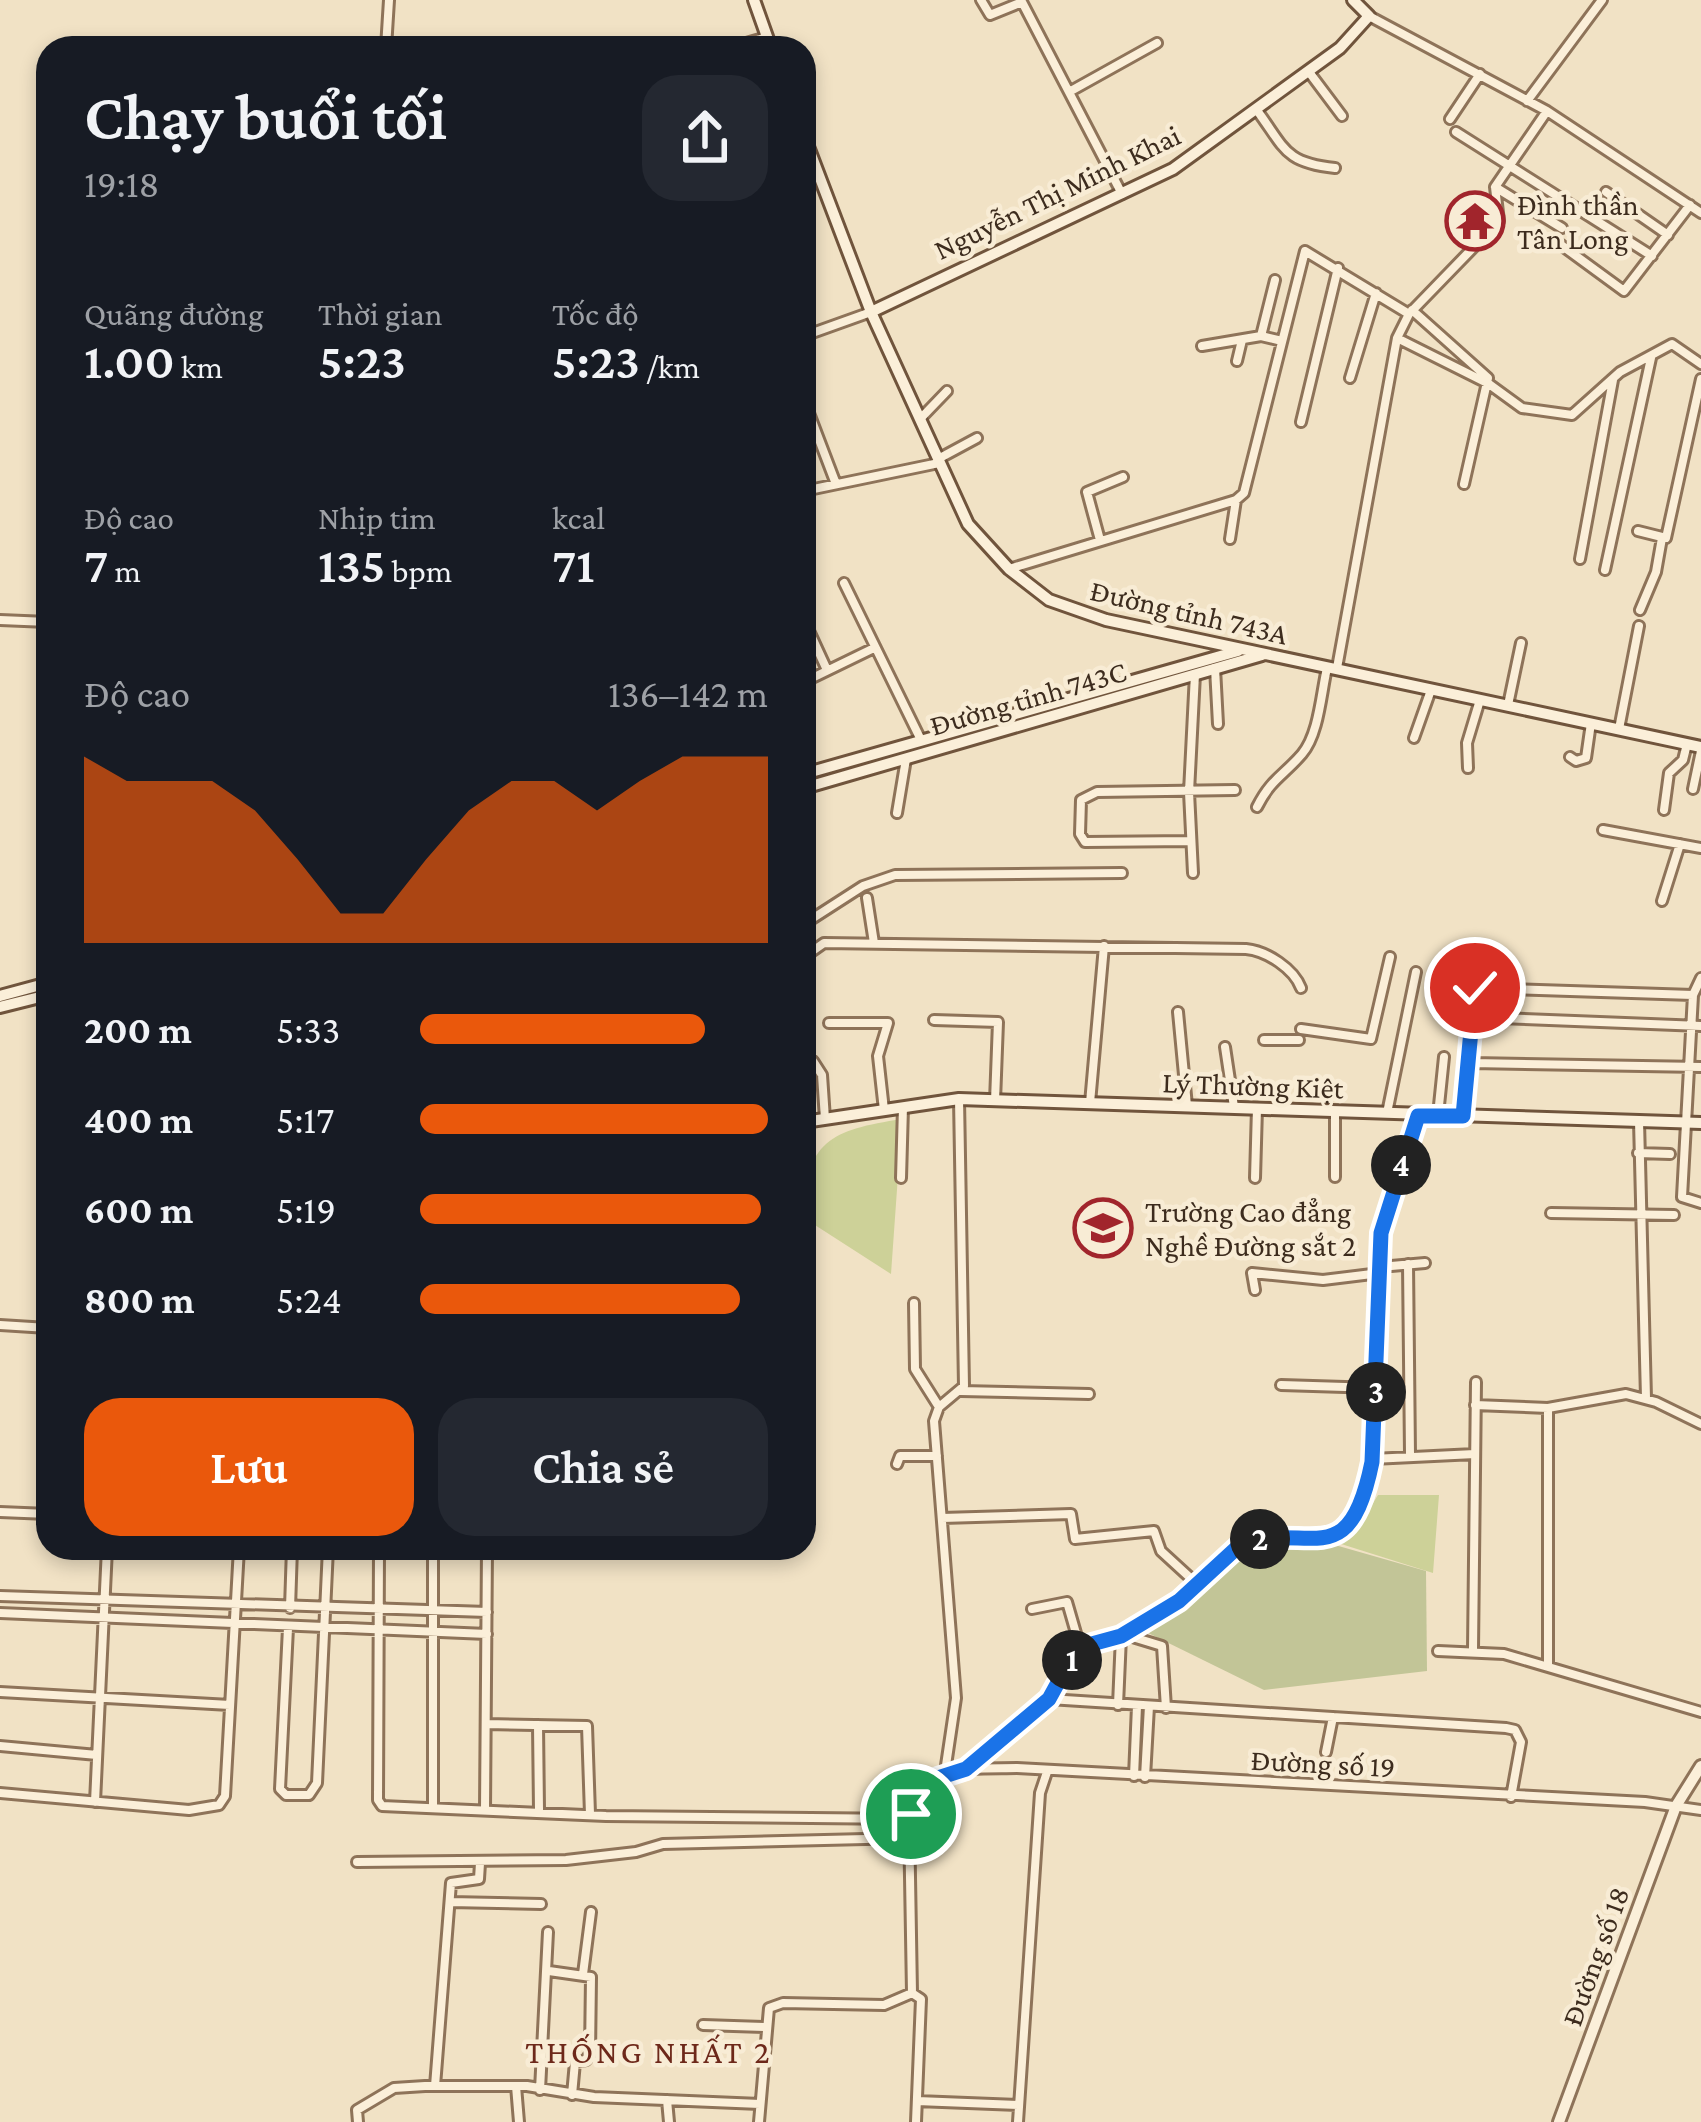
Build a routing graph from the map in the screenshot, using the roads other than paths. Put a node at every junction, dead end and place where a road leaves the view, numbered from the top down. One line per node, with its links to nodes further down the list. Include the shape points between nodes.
1 (388, 0): 8 (street)
2 (754, 0): 9 (main road)
3 (981, 0): 6 (street, via 990,15)
4 (1353, 0): 7 (main road)
5 (1602, 0): 14 (street)
6 (1022, 1): 13 (street)
7 (1369, 16): 11 (main road, Nguyễn Thị Minh Khai); 12 (street)
8 (386, 36)
9 (767, 36)
10 (1157, 43): 13 (street)
11 (1309, 72): 15 (main road, Nguyễn Thị Minh Khai); 17 (street)
12 (1480, 74): 14 (street); 18 (street)
13 (1069, 92): 25 (street)
14 (1527, 101): 16 (street)
15 (1256, 108): 22 (street, via 1292,158); 25 (main road, Nguyễn Thị Minh Khai)
16 (1547, 111): 20 (street); 26 (street)
17 (1342, 116)
18 (1450, 119)
19 (1456, 132): 20 (street)
20 (1511, 163): 23 (street); 31 (street)
21 (816, 168): 35 (main road, Đường tỉnh 743A)
22 (1335, 168)
23 (1495, 187): 28 (street); 36 (street, via 1499,221)
24 (1606, 192): 29 (street)
25 (1122, 194): 35 (main road, Nguyễn Thị Minh Khai)
26 (1690, 205): 27 (street); 29 (street)
27 (1701, 213)
28 (1562, 227)
29 (1668, 235): 31 (street)
30 (1557, 242): 31 (street, via 1624,291)
31 (1652, 256)
32 (1338, 268): 34 (street); 41 (street, via 1305,250); 52 (street)
33 (1275, 280): 38 (street)
34 (1376, 293): 36 (street); 46 (street)
35 (871, 312): 37 (street); 51 (main road, Đường tỉnh 743A)
36 (1410, 312): 39 (street); 49 (street)
37 (816, 332)
38 (1261, 336): 40 (street); 41 (street)
39 (1397, 338): 49 (street); 80 (street)
40 (1242, 340): 42 (street); 44 (street)
41 (1282, 341): 60 (street, via 1249,483)
42 (1202, 346)
43 (1652, 357): 45 (street, via 1672,344); 47 (street); 67 (street)
44 (1237, 361)
45 (1701, 364)
46 (1350, 378)
47 (1613, 379): 49 (street, via 1572,415 1522,408); 65 (street)
48 (1701, 379): 62 (street)
49 (1489, 384): 58 (street)
50 (947, 391): 51 (street)
51 (921, 418): 55 (main road, Đường tỉnh 743A)
52 (1300, 422)
53 (816, 432): 57 (street)
54 (977, 438): 55 (street)
55 (938, 461): 57 (street); 66 (main road, Đường tỉnh 743A, via 968,524)
56 (1123, 477): 64 (street, via 1088,492)
57 (836, 484): 59 (street)
58 (1464, 484)
59 (816, 488)
60 (1236, 500): 63 (street); 64 (street)
61 (1638, 531): 62 (street)
62 (1662, 538): 69 (street)
63 (1230, 539)
64 (1100, 540): 66 (street)
65 (1580, 560)
66 (1009, 569): 73 (main road, Đường tỉnh 743A, via 1065,608)
67 (1604, 570)
68 (844, 583): 76 (street)
69 (1640, 610)
70 (0, 620): 71 (street)
71 (36, 622)
72 (1639, 626): 89 (street)
73 (1209, 642): 77 (main road, Đường tỉnh 743A); 79 (main road)
74 (1521, 643): 86 (street)
75 (816, 646): 81 (street)
76 (874, 648): 81 (street); 91 (street)
77 (1241, 650): 78 (main road, Đường tỉnh 743A); 79 (main road, Đường tỉnh 743C)
78 (1264, 654): 79 (main road, Đường tỉnh 743C); 80 (main road, Đường tỉnh 743A)
79 (1218, 664): 82 (main road, Đường tỉnh 743C); 88 (street); 91 (main road, Đường tỉnh 743C)
80 (1332, 667): 84 (main road, Đường tỉnh 743A); 101 (street, via 1310,742 1276,774)
81 (827, 670): 83 (street)
82 (1196, 674): 94 (main road, Đường tỉnh 743C); 100 (street)
83 (816, 676)
84 (1431, 688): 85 (main road, Đường tỉnh 743A); 90 (street)
85 (1480, 699): 86 (main road, Đường tỉnh 743A); 95 (street)
86 (1508, 705): 87 (main road, Đường tỉnh 743A)
87 (1591, 723): 89 (main road, Đường tỉnh 743A); 93 (street, via 1586,758)
88 (1218, 724)
89 (1619, 729): 92 (main road, Đường tỉnh 743A)
90 (1414, 738)
91 (922, 741): 96 (main road, Đường tỉnh 743C)
92 (1696, 747): 98 (street); 102 (street, via 1669,773)
93 (1570, 757)
94 (906, 759): 97 (main road, Đường tỉnh 743C); 103 (street)
95 (1468, 768)
96 (816, 771)
97 (816, 785)
98 (1693, 788)
99 (1235, 790): 100 (street)
100 (1189, 792): 105 (street); 105 (street, via 1097,792 1081,800 1080,834 1085,842)
101 (1257, 807)
102 (1664, 810)
103 (897, 812)
104 (1603, 830): 106 (street)
105 (1191, 841): 109 (street)
106 (1680, 844): 107 (street); 111 (street)
107 (1701, 848)
108 (1121, 873): 112 (street, via 895,875)
109 (1193, 873)
110 (867, 898): 113 (street)
111 (1662, 901)
112 (816, 916)
113 (874, 943): 114 (street); 115 (street)
114 (1104, 946): 120 (street, via 1258,950); 140 (street)
115 (816, 949)
116 (1390, 957): 131 (street, via 1371,1039)
117 (1416, 973): 147 (street)
118 (1701, 978): 121 (street)
119 (36, 988): 124 (main road)
120 (1301, 988)
121 (1694, 995): 127 (street, via 1475,988); 130 (street)
122 (0, 996): 124 (main road)
123 (36, 996): 124 (main road)
124 (16, 997): 125 (main road)
125 (0, 1007)
126 (1178, 1012): 141 (street)
127 (1474, 1017): 130 (street); 134 (street)
128 (934, 1020): 139 (street, via 998,1022)
129 (830, 1023): 145 (street, via 889,1024 878,1056)
130 (1697, 1025): 136 (street)
131 (1264, 1040)
132 (1225, 1047): 143 (street)
133 (1444, 1058): 149 (street)
134 (1472, 1063): 136 (street); 150 (street)
135 (816, 1066): 151 (street)
136 (1688, 1066): 137 (street); 154 (street)
137 (1701, 1067)
138 (959, 1099): 139 (main road, Lý Thường Kiệt); 142 (main road, Lý Thường Kiệt); 175 (street)
139 (995, 1101): 140 (main road, Lý Thường Kiệt)
140 (1090, 1103): 141 (main road, Lý Thường Kiệt)
141 (1187, 1106): 143 (main road, Lý Thường Kiệt)
142 (903, 1107): 145 (main road, Lý Thường Kiệt); 159 (street)
143 (1234, 1107): 144 (main road, Lý Thường Kiệt)
144 (1258, 1108): 146 (main road, Lý Thường Kiệt); 160 (street)
145 (884, 1110): 151 (main road, Lý Thường Kiệt)
146 (1335, 1112): 147 (main road, Lý Thường Kiệt); 158 (street)
147 (1386, 1114): 148 (main road, Lý Thường Kiệt)
148 (1418, 1116): 149 (main road, Lý Thường Kiệt); 167 (street, via 1385,1215)
149 (1438, 1116): 150 (main road, Lý Thường Kiệt)
150 (1463, 1116): 153 (main road, Lý Thường Kiệt)
151 (825, 1119): 152 (main road, Lý Thường Kiệt)
152 (816, 1120)
153 (1639, 1121): 154 (main road, Lý Thường Kiệt); 156 (street)
154 (1684, 1123): 155 (main road, Lý Thường Kiệt); 161 (street, via 1682,1198)
155 (1701, 1123)
156 (1638, 1154): 157 (street); 163 (street)
157 (1670, 1154)
158 (1335, 1177)
159 (901, 1178)
160 (1255, 1178)
161 (1701, 1202)
162 (1552, 1213): 163 (street)
163 (1640, 1213): 164 (street); 177 (street)
164 (1674, 1215)
165 (1425, 1263): 166 (street)
166 (1408, 1264): 167 (street); 182 (street)
167 (1380, 1270): 168 (street, via 1323,1280 1252,1273); 174 (street)
168 (1255, 1290)
169 (914, 1303): 178 (street, via 915,1369)
170 (0, 1325): 171 (street)
171 (36, 1327)
172 (1475, 1382): 179 (street)
173 (1281, 1384): 174 (street)
174 (1377, 1388): 185 (street)
175 (960, 1391): 176 (street); 178 (street)
176 (1089, 1394)
177 (1646, 1398): 180 (street, via 1626,1394); 181 (street)
178 (939, 1406): 184 (street)
179 (1475, 1406): 180 (street); 183 (street)
180 (1548, 1408): 219 (street)
181 (1701, 1424)
182 (1410, 1454): 183 (street); 185 (street)
183 (1475, 1454): 217 (street)
184 (937, 1456): 186 (street, via 900,1456); 189 (street)
185 (1372, 1459): 197 (street, via 1362,1498 1335,1537 1242,1543)
186 (897, 1464)
187 (0, 1512): 188 (street)
188 (36, 1514)
189 (943, 1518): 197 (street, via 1071,1514 1074,1539 1154,1531 1161,1551); 238 (street, via 956,1698)
190 (106, 1560): 199 (street)
191 (237, 1560): 200 (street)
192 (292, 1560): 201 (street)
193 (328, 1560): 202 (street)
194 (379, 1560): 204 (street)
195 (433, 1560): 207 (street)
196 (488, 1560): 205 (street)
197 (1197, 1584): 215 (street)
198 (0, 1596): 199 (street)
199 (103, 1600): 200 (street); 208 (street)
200 (235, 1605): 201 (street); 209 (street)
201 (290, 1608): 202 (street)
202 (326, 1609): 204 (street); 211 (street)
203 (1032, 1609): 216 (street, via 1067,1602)
204 (380, 1611): 207 (street); 212 (street)
205 (487, 1612): 207 (street); 214 (street)
206 (0, 1613): 208 (street)
207 (434, 1613): 213 (street)
208 (102, 1618): 209 (street); 221 (street)
209 (234, 1625): 210 (street); 223 (street)
210 (288, 1628): 211 (street); 211 (street, via 279,1781 286,1795 309,1795 317,1783)
211 (326, 1630): 212 (street)
212 (380, 1632): 213 (street); 244 (street, via 378,1799 382,1806)
213 (434, 1634): 214 (street); 244 (street)
214 (487, 1634): 230 (street)
215 (1123, 1635): 216 (street); 224 (street); 227 (street, via 1162,1646)
216 (1080, 1647): 222 (street)
217 (1473, 1650): 218 (street); 219 (street)
218 (1438, 1651)
219 (1549, 1666): 228 (street)
220 (0, 1692): 221 (street)
221 (99, 1698): 223 (street); 234 (street)
222 (1049, 1699): 224 (street); 236 (street)
223 (230, 1705): 242 (street, via 219,1805)
224 (1118, 1705): 225 (street)
225 (1137, 1706): 226 (street); 239 (street)
226 (1149, 1706): 227 (street); 239 (street)
227 (1166, 1708): 229 (street)
228 (1701, 1712)
229 (1334, 1717): 233 (street); 241 (street, via 1515,1730 1521,1742)
230 (486, 1724): 231 (street); 245 (street)
231 (538, 1725): 246 (street); 248 (street, via 589,1729)
232 (0, 1746): 234 (street)
233 (1326, 1752)
234 (97, 1755): 242 (street)
235 (1701, 1766): 243 (main road, Đường số 18)
236 (966, 1769): 237 (street, Đường số 19); 238 (street, Đường số 19)
237 (1047, 1772): 239 (street, Đường số 19); 269 (street)
238 (945, 1773): 249 (street, via 919,1796)
239 (1140, 1776): 241 (street, Đường số 19)
240 (0, 1793): 242 (street)
241 (1511, 1797): 243 (street, Đường số 19)
242 (95, 1802)
243 (1676, 1806): 247 (street, Đường số 19); 276 (main road, Đường số 18)
244 (433, 1808): 245 (street)
245 (485, 1810): 246 (street)
246 (539, 1810): 248 (street)
247 (1701, 1810)
248 (590, 1814): 249 (street)
249 (909, 1819): 250 (street)
250 (907, 1838): 252 (street, via 663,1844); 259 (street)
251 (357, 1862): 252 (street)
252 (480, 1863): 253 (street, via 478,1879 451,1883)
253 (450, 1902): 254 (street); 262 (street)
254 (541, 1904)
255 (591, 1912): 258 (street)
256 (548, 1932): 257 (street)
257 (549, 1972): 258 (street); 264 (street)
258 (583, 1974): 265 (street, via 591,1978 590,2054 575,2062)
259 (912, 1993): 261 (street, via 884,2005 776,2005); 267 (street, via 921,1999)
260 (703, 2025): 261 (street)
261 (765, 2027): 268 (street)
262 (435, 2086): 263 (street); 270 (street, via 394,2088 357,2110)
263 (516, 2086): 264 (street); 271 (street)
264 (541, 2090): 265 (street)
265 (572, 2095): 266 (street)
266 (668, 2100): 268 (street); 272 (street)
267 (916, 2101): 269 (street); 274 (street)
268 (760, 2104): 273 (street)
269 (1018, 2105): 275 (street)
270 (358, 2122)
271 (519, 2122)
272 (669, 2122)
273 (759, 2122)
274 (916, 2122)
275 (1018, 2122)
276 (1559, 2122)

